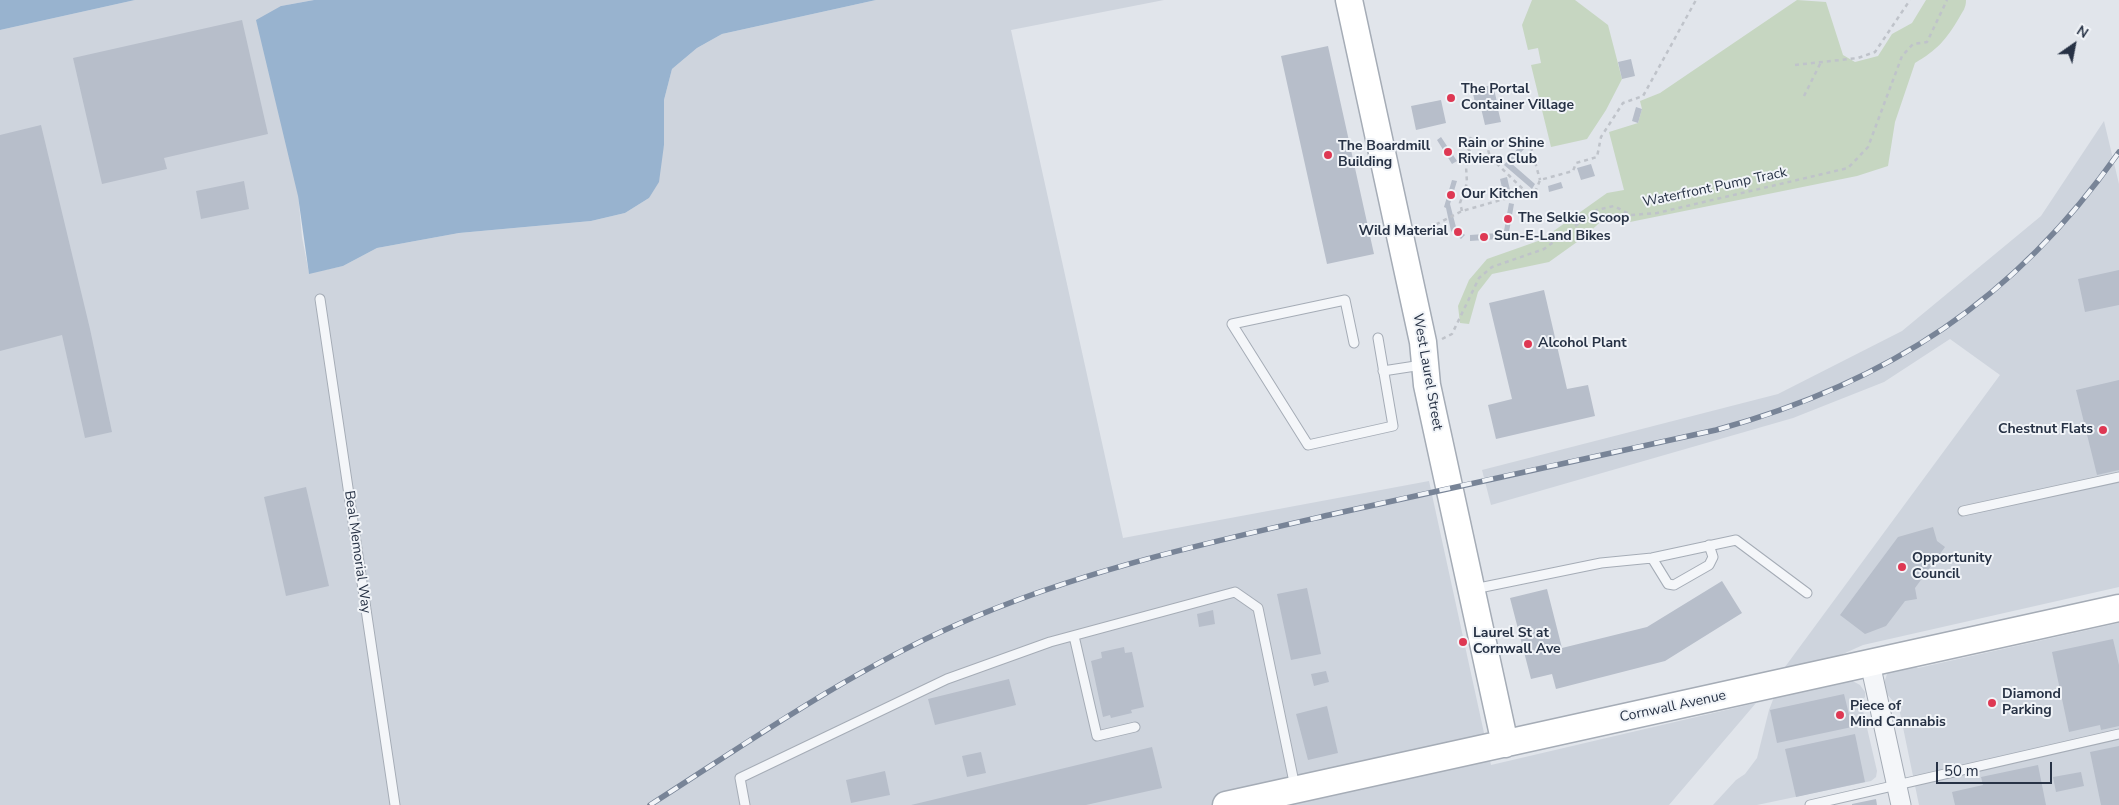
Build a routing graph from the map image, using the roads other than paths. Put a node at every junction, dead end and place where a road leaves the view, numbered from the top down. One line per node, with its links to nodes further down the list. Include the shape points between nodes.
1 (1349, 0): 5 (street, West Laurel Street, via 1423,342)
2 (320, 299): 21 (lane, Beal Memorial Way)
3 (1378, 338): 6 (lane)
4 (1354, 343): 6 (lane, via 1345,300 1232,324 1308,445 1393,426)
5 (1425, 364): 6 (lane); 11 (street, West Laurel Street)
6 (1383, 371)
7 (2119, 477): 8 (lane)
8 (1963, 511)
9 (1709, 545): 10 (lane); 10 (lane, via 1713,557 1709,565 1674,585 1668,584); 12 (lane, via 1736,540)
10 (1652, 558): 11 (lane, via 1601,563)
11 (1471, 590): 18 (street, West Laurel Street)
12 (1808, 592)
13 (2119, 608): 15 (street, Cornwall Avenue)
14 (1074, 636): 16 (lane, via 1097,736); 20 (lane, via 1235,592 1258,608); 22 (lane, via 947,679 740,778)
15 (1870, 663): 18 (street, Cornwall Avenue); 19 (street)
16 (1135, 727)
17 (2119, 734): 19 (lane)
18 (1504, 744): 20 (street, Cornwall Avenue)
19 (1897, 784): 24 (lane); 25 (street)
20 (1296, 790): 23 (street, Cornwall Avenue)
21 (394, 805)
22 (746, 805)
23 (1226, 805)
24 (1810, 805)
25 (1901, 805)

